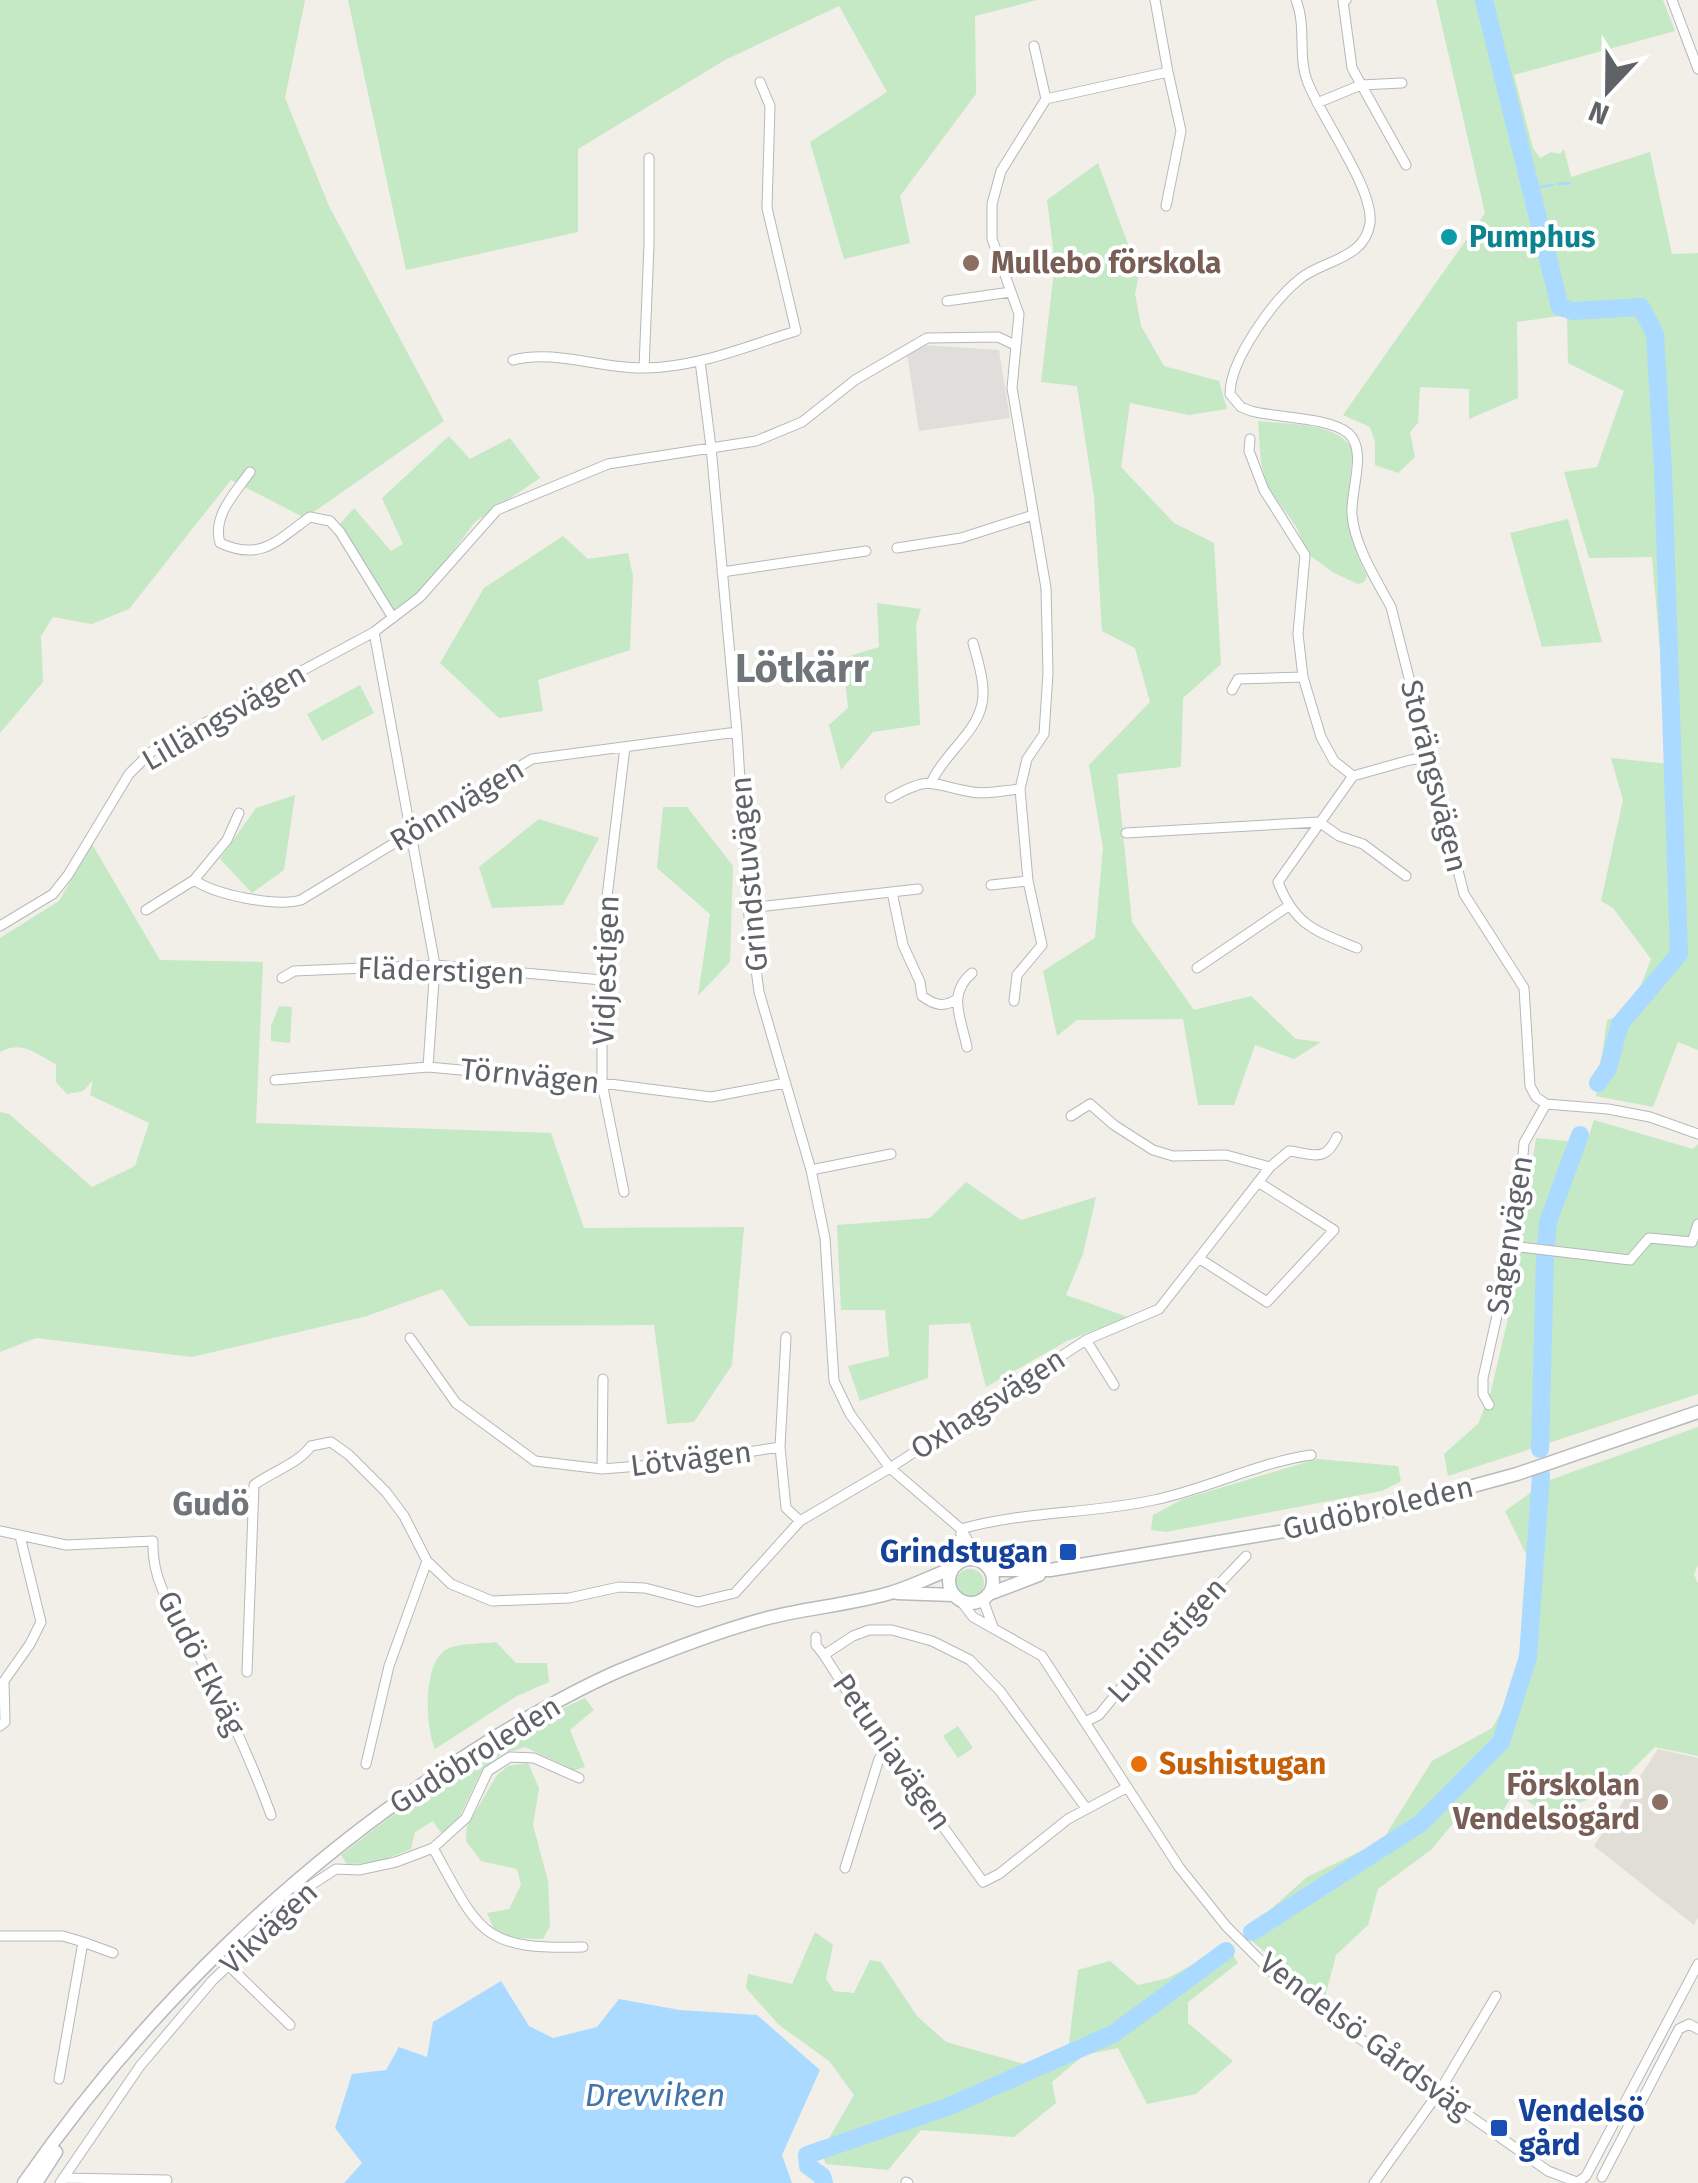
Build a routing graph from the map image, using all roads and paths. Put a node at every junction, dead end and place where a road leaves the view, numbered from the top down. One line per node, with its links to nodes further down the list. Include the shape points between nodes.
1 (1155, 0): 7 (street)
2 (1296, 0): 12 (street, via 1306,78)
3 (1346, 0): 10 (street, via 1352,68)
4 (1672, 0): 6 (street)
5 (1034, 46): 11 (street)
6 (1698, 69)
7 (1168, 72): 11 (street); 15 (street, via 1181,131)
8 (760, 82): 20 (street, via 770,106 767,208 796,331)
9 (1402, 82): 10 (street)
10 (1361, 84): 12 (street); 14 (street)
11 (1046, 99): 16 (street, via 1001,171 992,204 992,239)
12 (1317, 102): 36 (street, Storängsvägen, via 1369,202 1370,226 1357,250 1302,277 1276,302 1230,379 1230,394 1251,412 1335,426 1351,435 1358,450 1352,518 1391,607)
13 (649, 158): 21 (street)
14 (1406, 165)
15 (1166, 206)
16 (1011, 292): 17 (street); 18 (street, via 1019,314)
17 (948, 300)
18 (1015, 345): 23 (street, Lillängsvägen, via 998,337 927,338 855,380 802,422 756,441); 25 (street, via 1012,388)
19 (513, 360): 21 (street, via 535,354)
20 (700, 361): 21 (street); 23 (street, Grindstuvägen)
21 (644, 368)
22 (1250, 439): 32 (street, via 1264,490 1305,556 1298,634)
23 (711, 447): 28 (street, Grindstuvägen); 29 (street, Lillängsvägen, via 608,464 497,510)
24 (250, 472): 29 (street, via 216,529 220,543 240,552 273,547 310,517 330,521)
25 (1033, 515): 26 (street, via 961,538); 39 (street, via 1046,588 1048,673 1044,734)
26 (897, 548)
27 (866, 551): 28 (street)
28 (722, 572): 34 (street, Grindstuvägen)
29 (393, 618): 30 (street, Lillängsvägen)
30 (374, 632): 43 (street); 54 (street, Lillängsvägen, via 151,752 128,774 53,894)
31 (974, 643): 38 (street, via 984,694 976,722)
32 (1303, 677): 33 (street, via 1238,679); 37 (street, via 1321,738)
33 (1232, 690)
34 (737, 732): 35 (street, Rönnvägen); 52 (street, Grindstuvägen)
35 (625, 747): 43 (street, Rönnvägen, via 532,759); 60 (street, Vidjestigen)
36 (1431, 757): 37 (street); 68 (street, Storängsvägen, via 1464,894 1524,988 1530,1086)
37 (1353, 776): 42 (street)
38 (932, 781): 39 (street, via 976,793); 40 (street)
39 (1020, 788): 47 (street)
40 (890, 798)
41 (239, 813): 46 (street, via 227,840)
42 (1319, 822): 44 (street); 45 (street); 51 (street, via 1278,882)
43 (410, 833): 46 (street, Rönnvägen, via 289,903 207,889); 56 (street)
44 (1126, 833)
45 (1406, 876)
46 (194, 880): 53 (street)
47 (1028, 881): 48 (street); 62 (street, via 1042,945 1017,974)
48 (992, 884)
49 (918, 890): 50 (street)
50 (892, 892): 52 (street); 61 (street, via 922,996 938,1005)
51 (1287, 907): 55 (street, via 1310,929); 57 (street)
52 (748, 908): 67 (street, Grindstuvägen, via 759,992)
53 (146, 910)
54 (0, 926)
55 (1358, 948)
56 (435, 965): 59 (street, Fläderstigen, via 294,971); 60 (street, Fläderstigen); 64 (street)
57 (1197, 968)
58 (972, 973): 61 (street)
59 (282, 978)
60 (602, 980): 66 (street, Vidjestigen)
61 (956, 999): 63 (street)
62 (1014, 1001)
63 (966, 1046)
64 (428, 1066): 65 (street, Törnvägen); 66 (street, Törnvägen)
65 (275, 1080)
66 (602, 1082): 67 (street, Törnvägen, via 711,1097); 76 (street, Vidjestigen)
67 (784, 1082): 74 (street, Grindstuvägen)
68 (1546, 1104): 70 (street, via 1650,1117); 78 (street, Sågenvägen, via 1524,1143)
69 (1071, 1116): 73 (street, via 1090,1104 1163,1153 1226,1155)
70 (1698, 1134)
71 (1338, 1136): 73 (street, via 1322,1156 1288,1150)
72 (891, 1154): 74 (street)
73 (1270, 1168): 75 (street, Oxhagsvägen)
74 (811, 1170): 89 (street, Grindstuvägen, via 826,1238 834,1381)
75 (1258, 1182): 79 (street, Oxhagsvägen); 79 (street, via 1334,1230 1267,1302)
76 (624, 1192)
77 (1698, 1224): 78 (street, via 1692,1242 1649,1238 1630,1260)
78 (1512, 1246): 85 (street, Sågenvägen, via 1483,1378)
79 (1200, 1259): 82 (street, Oxhagsvägen, via 1159,1308)
80 (786, 1337): 87 (street)
81 (410, 1338): 90 (street, Lötvägen, via 456,1402 534,1461)
82 (1086, 1340): 84 (street, Oxhagsvägen); 89 (street, Oxhagsvägen)
83 (603, 1379): 90 (street, Lötvägen)
84 (1114, 1385)
85 (1488, 1405)
86 (1698, 1412): 99 (main road, Gudöbroleden, via 1517,1474 1345,1521)
87 (780, 1447): 90 (street, Lötvägen); 91 (street, via 786,1508)
88 (1311, 1455): 92 (street, via 1149,1502)
89 (890, 1468): 91 (street, Oxhagsvägen); 92 (street, Grindstuvägen)
90 (602, 1470)
91 (800, 1521): 96 (street, Oxhagsvägen, via 735,1593 698,1602 619,1587 568,1598 492,1601 451,1584)
92 (960, 1530): 97 (street); 98 (street, Grindstuvägen)
93 (0, 1531): 94 (street, Gudö Ekväg)
94 (20, 1536): 108 (street, via 41,1622 4,1681); 114 (street, Gudö Ekväg, via 66,1545 153,1542 152,1559 173,1615 197,1652)
95 (1246, 1556): 107 (street, Lupinstigen)
96 (427, 1561): 106 (street, via 404,1516 349,1454 331,1442 311,1446 254,1485); 110 (street, via 389,1666)
97 (956, 1566): 98 (main road, via 966,1560); 100 (main road, Gudöbroleden); 102 (main road, via 949,1581)
98 (985, 1566): 99 (main road, Gudöbroleden); 101 (main road, via 993,1579)
99 (1050, 1570): 101 (main road, Gudöbroleden)
100 (890, 1593): 102 (main road, Gudöbroleden); 126 (main road, Gudöbroleden, via 763,1619 619,1671 539,1710 362,1827 283,1892)
101 (986, 1597): 102 (main road, via 968,1603); 103 (street)
102 (957, 1598): 103 (street, Vendelsö Gårdsväg)
103 (994, 1630): 107 (street, Vendelsö Gårdsväg, via 1042,1656)
104 (816, 1638): 105 (street)
105 (824, 1656): 109 (street, Petuniavägen); 113 (street, Petuniavägen, via 853,1636 892,1630 970,1660)
106 (248, 1672)
107 (1086, 1722): 112 (street, Vendelsö Gårdsväg)
108 (0, 1726)
109 (889, 1749): 113 (street, Petuniavägen, via 983,1882); 116 (street, via 879,1759)
110 (366, 1764)
111 (579, 1778): 115 (street, via 534,1758 510,1757 488,1771 466,1818)
112 (1126, 1788): 113 (street, Petuniavägen); 128 (street, Vendelsö Gårdsväg, via 1226,1926 1274,1974)
113 (1086, 1808)
114 (272, 1815)
115 (433, 1848): 119 (street, via 480,1926 500,1940 528,1948); 122 (street, Vikvägen, via 396,1862 336,1869)
116 (845, 1868)
117 (0, 1936): 118 (street)
118 (83, 1942): 120 (street); 127 (street)
119 (583, 1946)
120 (113, 1952)
121 (1698, 1964): 130 (street)
122 (228, 1965): 124 (street); 131 (street, Vikvägen, via 140,2066)
123 (1496, 1996): 128 (street)
124 (290, 2025)
125 (1698, 2029): 130 (street, via 1680,2029 1604,2174)
126 (133, 2044): 132 (main road, Gudöbroleden); 133 (main road, Gudöbroleden)
127 (59, 2079)
128 (1439, 2092): 130 (street, Vendelsö Gårdsväg, via 1548,2171); 134 (street)
129 (167, 2180): 131 (street)
130 (1581, 2180)
131 (62, 2181)
132 (24, 2183)
133 (36, 2183)
134 (1374, 2183)

